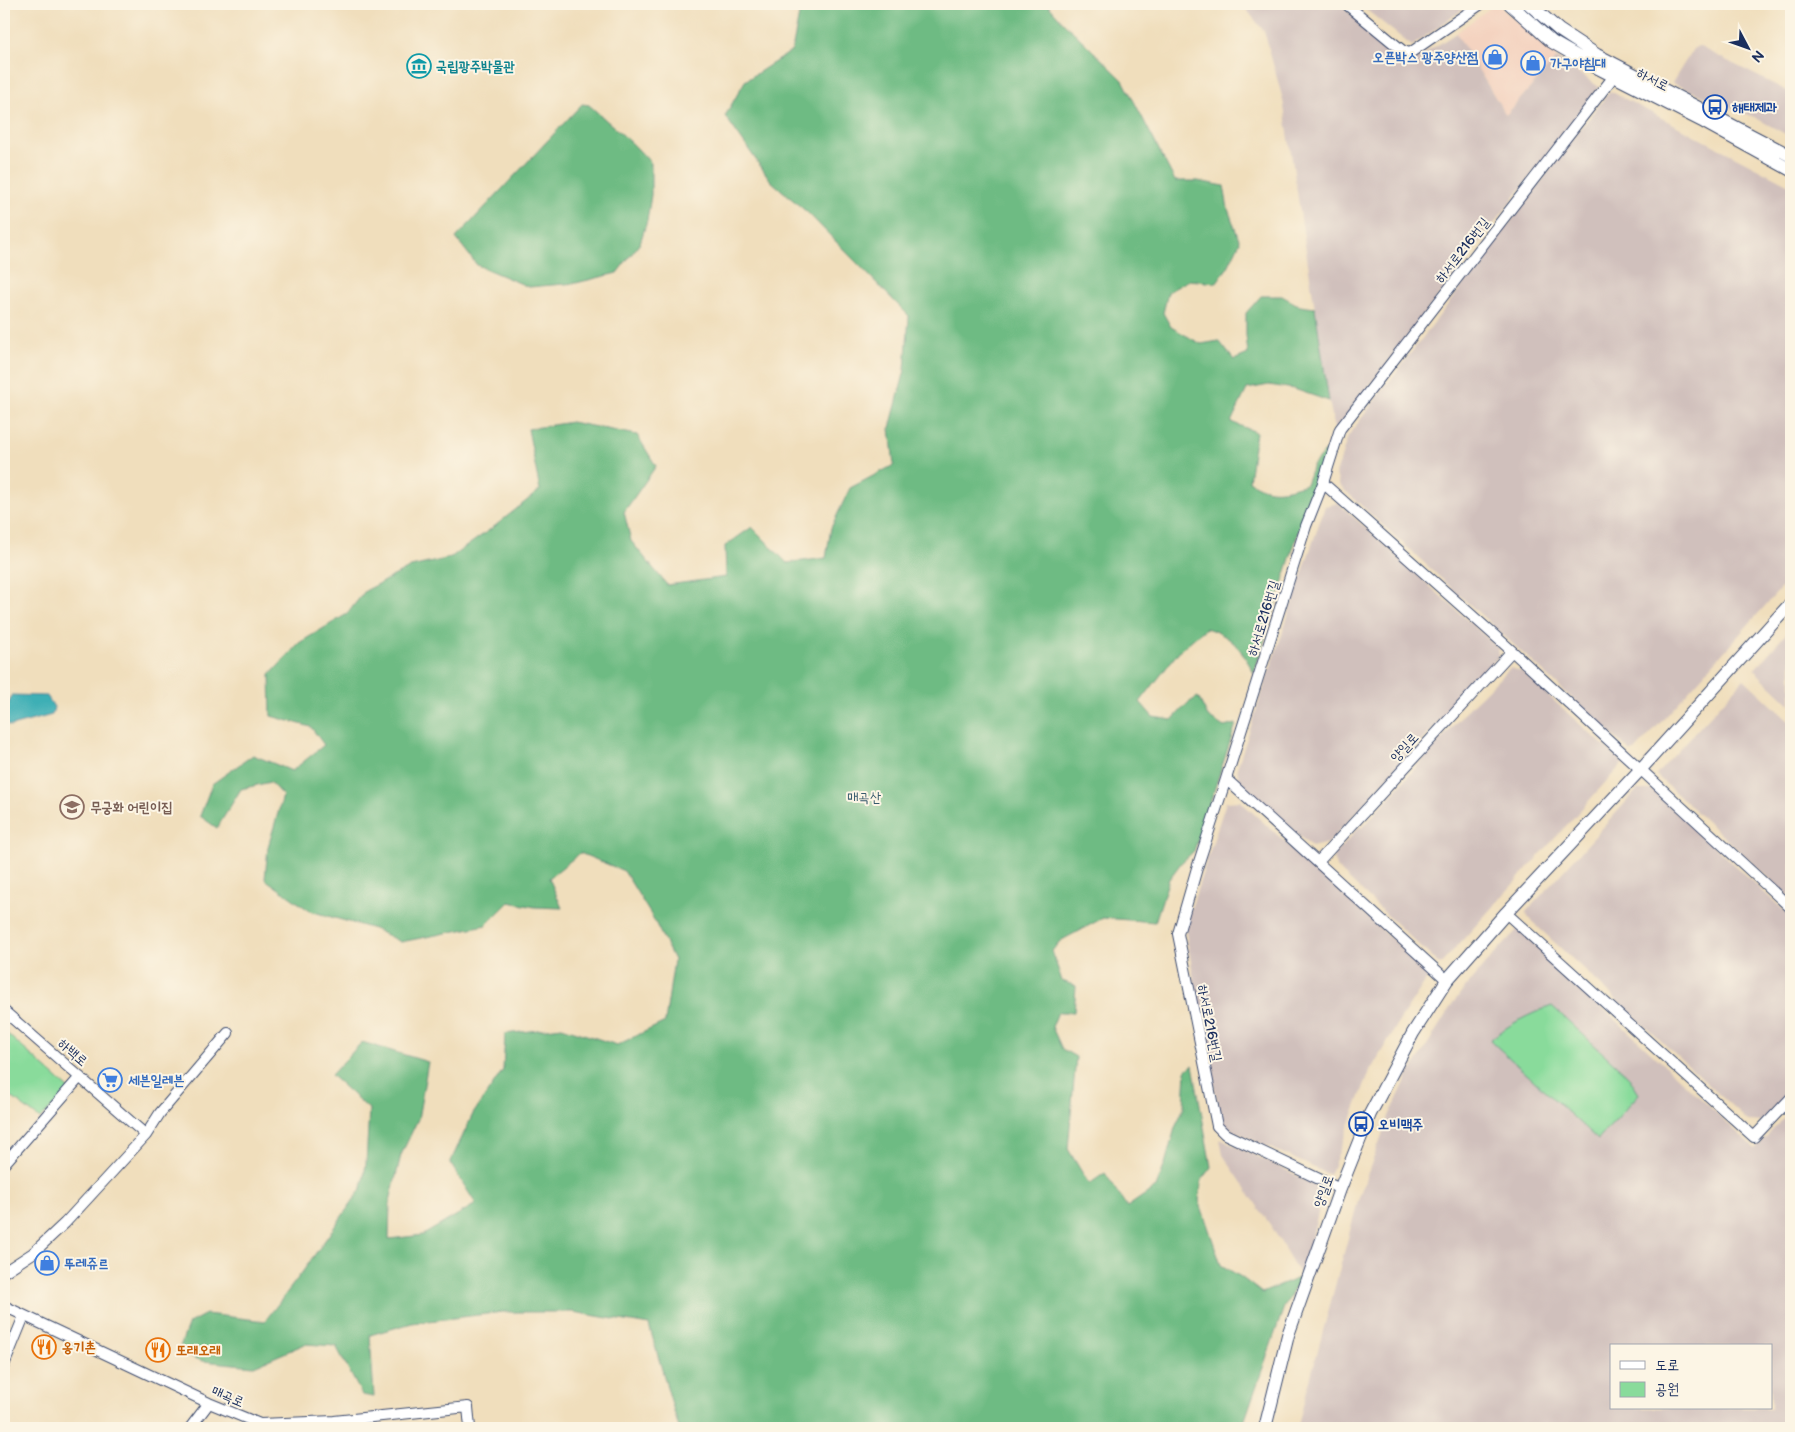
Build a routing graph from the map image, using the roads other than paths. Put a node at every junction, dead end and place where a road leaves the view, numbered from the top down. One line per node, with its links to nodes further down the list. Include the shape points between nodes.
1 (1346, 4): 2 (street, via 1403,51 1410,53)
2 (1481, 4)
3 (1510, 4): 5 (main road, 하서로, via 1552,42)
4 (1529, 4): 5 (main road, 하서로, via 1559,30)
5 (1617, 71): 6 (main road, 하서로); 7 (main road, 하서로); 8 (street, 하서로216번길, via 1340,429)
6 (1791, 156)
7 (1791, 170)
8 (1323, 483): 10 (street); 12 (street, 하서로216번길, via 1306,526)
9 (1791, 603): 11 (main road, 양일로)
10 (1512, 651): 11 (street); 13 (street, 양일로)
11 (1640, 770): 14 (street); 15 (main road, 양일로)
12 (1226, 779): 13 (street); 23 (street, 하서로216번길, via 1178,934 1217,1126 1225,1134)
13 (1318, 862): 16 (street)
14 (1791, 908)
15 (1506, 913): 16 (main road, 양일로); 20 (street, via 1754,1137)
16 (1447, 980): 23 (main road, 양일로, via 1412,1032 1370,1114)
17 (4, 1011): 19 (street, 하백로)
18 (228, 1033): 21 (street, via 160,1113)
19 (80, 1077): 21 (street, 하백로); 22 (street)
20 (1791, 1098)
21 (146, 1135): 24 (street, via 65,1223 33,1253)
22 (4, 1164)
23 (1340, 1188): 32 (main road, 양일로, via 1288,1335)
24 (9, 1264): 25 (street)
25 (4, 1272)
26 (4, 1306): 27 (street, 매곡로)
27 (24, 1316): 28 (street); 29 (street, 매곡로)
28 (4, 1365)
29 (209, 1404): 30 (street); 31 (street, 매곡로, via 254,1422 274,1424 468,1407)
30 (190, 1428)
31 (470, 1428)
32 (1265, 1428)

